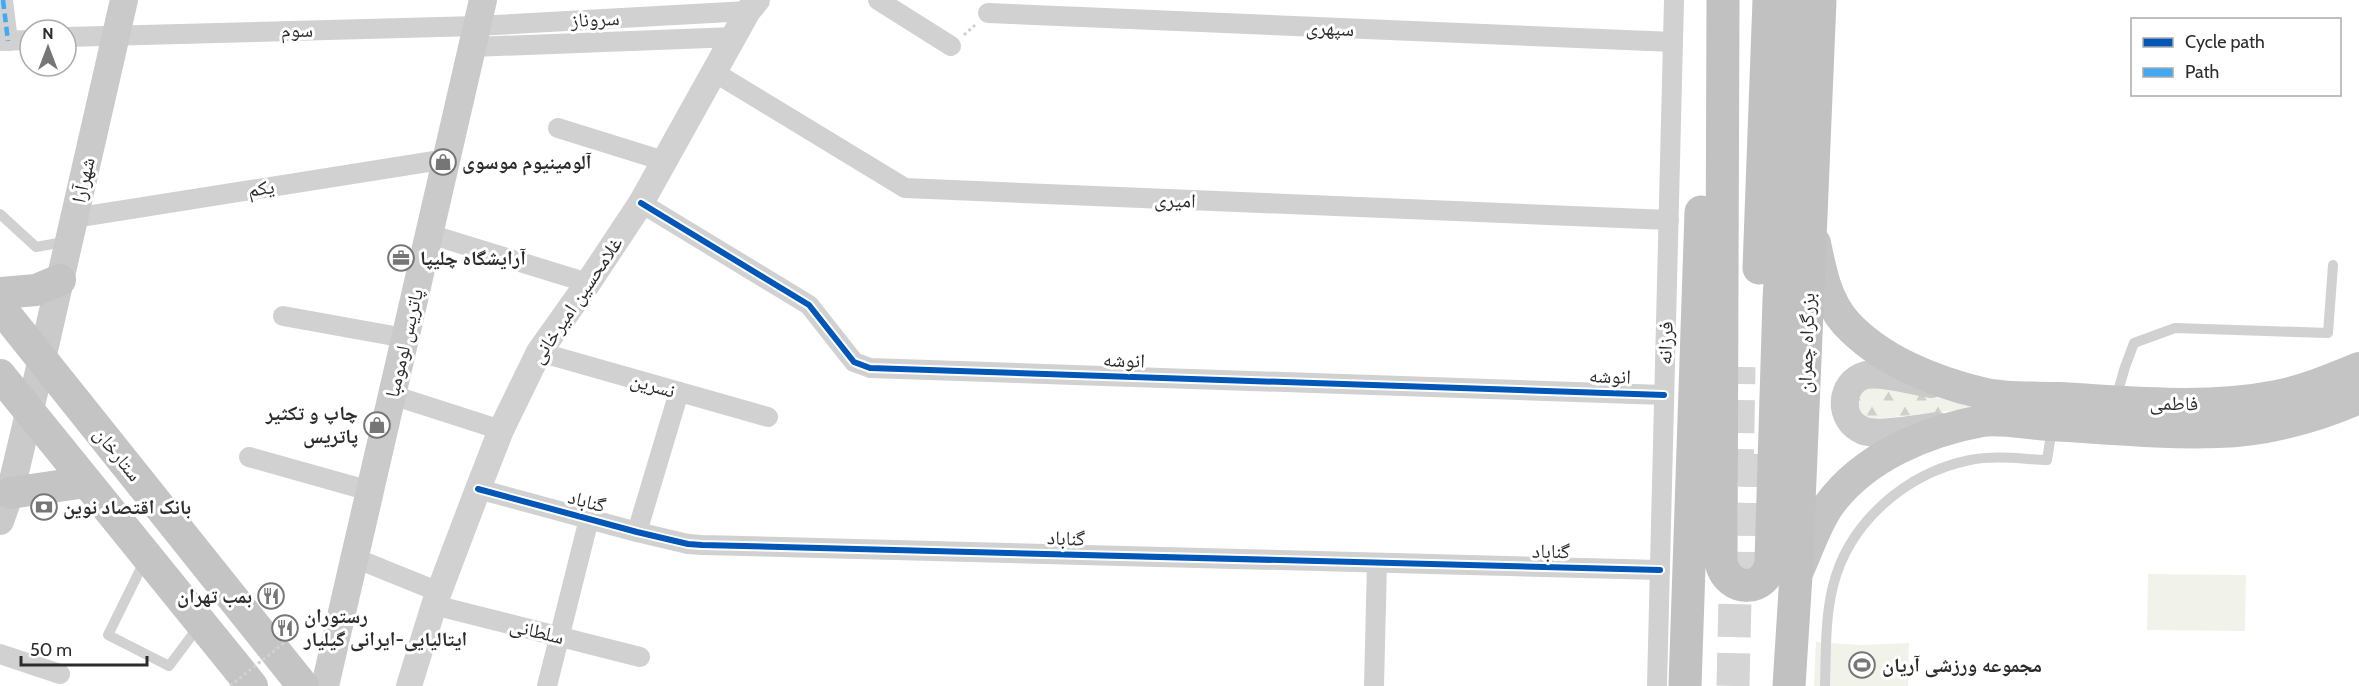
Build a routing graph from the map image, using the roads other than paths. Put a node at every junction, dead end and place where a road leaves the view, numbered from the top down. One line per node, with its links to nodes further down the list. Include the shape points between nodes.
1 (3, 0): 20 (street)
2 (124, 0): 17 (main road, شهرآرا)
3 (878, 0): 23 (street)
4 (1674, 0): 22 (street, فرزانه)
5 (1708, 0): 81 (highway)
6 (1724, 0): 9 (highway, via 1721,563 1726,575 1743,585 1763,580 1771,562 1779,299)
7 (1743, 0): 8 (highway, via 1748,369)
8 (1769, 0)
9 (1797, 0)
10 (1806, 0): 25 (lane)
11 (1820, 0): 33 (highway, بزرگراه چمران)
12 (753, 5): 14 (street, سروناز); 19 (street, غلامحسین امیرخانی)
13 (988, 13): 22 (street, سپهری)
14 (613, 18): 15 (street, سروناز); 21 (street)
15 (593, 20): 16 (street, سروناز); 21 (street)
16 (478, 24): 17 (street, سوم); 21 (street, سروناز); 27 (main road, پاتریس لومومبا)
17 (117, 34): 18 (street, سوم); 31 (main road, شهرآرا)
18 (78, 36)
19 (734, 37): 21 (street, سروناز); 24 (street, غلامحسین امیرخانی)
20 (4, 41)
21 (604, 41)
22 (1673, 42): 32 (street, فرزانه)
23 (951, 46)
24 (714, 72): 28 (street, غلامحسین امیرخانی); 32 (street, امیری, via 905,188)
25 (1802, 114)
26 (558, 128): 28 (street)
27 (447, 159): 31 (street, یکم); 34 (main road, پاتریس لومومبا)
28 (664, 161): 29 (street, غلامحسین امیرخانی)
29 (641, 203): 38 (street, غلامحسین امیرخانی); 48 (street, انوشه, via 809,305 847,355 861,366)
30 (0, 213): 31 (lane, via 36,247 58,243)
31 (75, 218): 37 (main road, شهرآرا)
32 (1669, 220): 48 (street, فرزانه)
33 (1810, 222): 52 (main road, via 1828,294 1860,336); 67 (highway, بزرگراه چمران)
34 (429, 234): 38 (street); 42 (main road, پاتریس لومومبا)
35 (1797, 264): 82 (lane, via 1790,591)
36 (2333, 265): 51 (lane, via 2328,333 2175,328 2134,343)
37 (60, 280): 39 (main road, via 36,290); 44 (main road, شهرآرا)
38 (588, 283): 43 (street, غلامحسین امیرخانی)
39 (0, 292)
40 (0, 307): 44 (main road, ستارخان)
41 (283, 316): 42 (street)
42 (405, 338): 49 (main road, پاتریس لومومبا)
43 (538, 352): 47 (street, نسرین); 56 (street, غلامحسین امیرخانی)
44 (42, 359): 53 (main road, شهرآرا); 75 (main road, ستارخان)
45 (2359, 368): 51 (main road, فاطمی, via 2298,391 2254,400 2196,404)
46 (0, 375): 53 (main road)
47 (679, 392): 54 (street, نسرین); 63 (street)
48 (1664, 394): 66 (street, فرزانه)
49 (392, 395): 56 (street); 60 (main road, پاتریس لومومبا)
50 (2359, 398): 55 (main road, فاطمی, via 2302,418 2236,431)
51 (2115, 401): 52 (main road, فاطمی)
52 (1983, 407): 55 (main road, فاطمی); 67 (main road, via 1899,448 1864,470 1829,506)
53 (30, 411): 58 (main road); 61 (main road, شهرآرا)
54 (768, 417)
55 (2053, 425): 84 (lane, via 2047,460 1991,458 1943,468 1915,480 1866,521 1848,545 1833,586)
56 (501, 430): 59 (street, غلامحسین امیرخانی)
57 (249, 458): 60 (street)
58 (86, 482): 61 (main road); 69 (main road); 69 (lane, via 93,505 139,559 141,568 108,635 169,666)
59 (478, 489): 62 (street, گناباد); 68 (street, غلامحسین امیرخانی)
60 (370, 491): 64 (main road, پاتریس لومومبا)
61 (3, 498)
62 (589, 519): 63 (street, گناباد); 70 (street)
63 (637, 532): 65 (street, گناباد, via 702,545)
64 (354, 558): 68 (street, سلطانی); 76 (main road, پاتریس لومومبا)
65 (1377, 563): 66 (street, گناباد); 79 (street)
66 (1660, 570): 80 (street, فرزانه)
67 (1796, 576): 83 (highway, بزرگراه چمران)
68 (437, 598): 70 (street, سلطانی); 77 (street, غلامحسین امیرخانی)
69 (201, 623): 74 (main road)
70 (559, 637): 72 (street, سلطانی); 78 (street)
71 (0, 654): 73 (street)
72 (640, 657)
73 (60, 674)
74 (252, 686)
75 (303, 686)
76 (325, 686)
77 (409, 686)
78 (547, 686)
79 (1374, 686)
80 (1658, 686)
81 (1685, 686)
82 (1782, 686)
83 (1789, 686)
84 (1825, 686)

